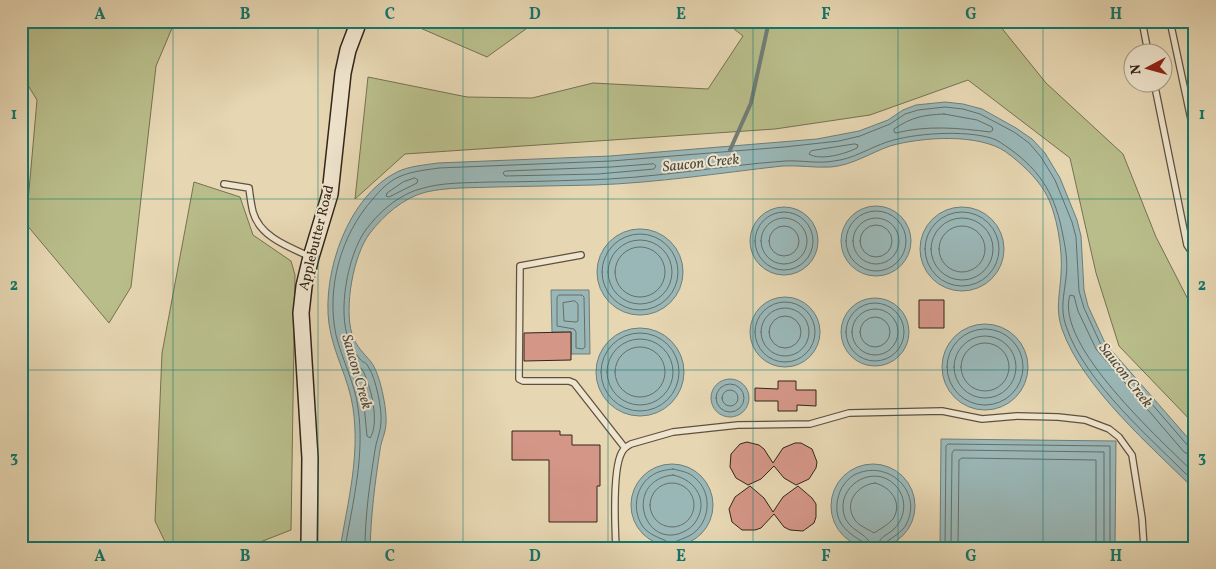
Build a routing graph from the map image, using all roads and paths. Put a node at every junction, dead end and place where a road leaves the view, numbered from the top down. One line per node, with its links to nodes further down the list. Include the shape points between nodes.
1 (359, 21): 10 (street, Applebutter Road, via 343,74 330,194)
2 (1142, 21): 4 (lane)
3 (1170, 21): 6 (lane)
4 (1146, 42)
5 (1156, 92): 9 (lane, via 1187,245)
6 (1195, 138)
7 (224, 184): 10 (lane, via 249,188 253,213 260,226 270,237)
8 (581, 255): 11 (lane, via 520,266 519,379 574,383)
9 (1195, 257)
10 (311, 258): 12 (street, Applebutter Road, via 301,313 310,458)
11 (625, 448): 13 (lane, via 620,454 616,485); 14 (lane, via 673,432 810,424 849,413 942,411 982,419 1017,416 1085,420 1109,429 1132,455)
12 (309, 546)
13 (616, 548)
14 (1144, 548)

